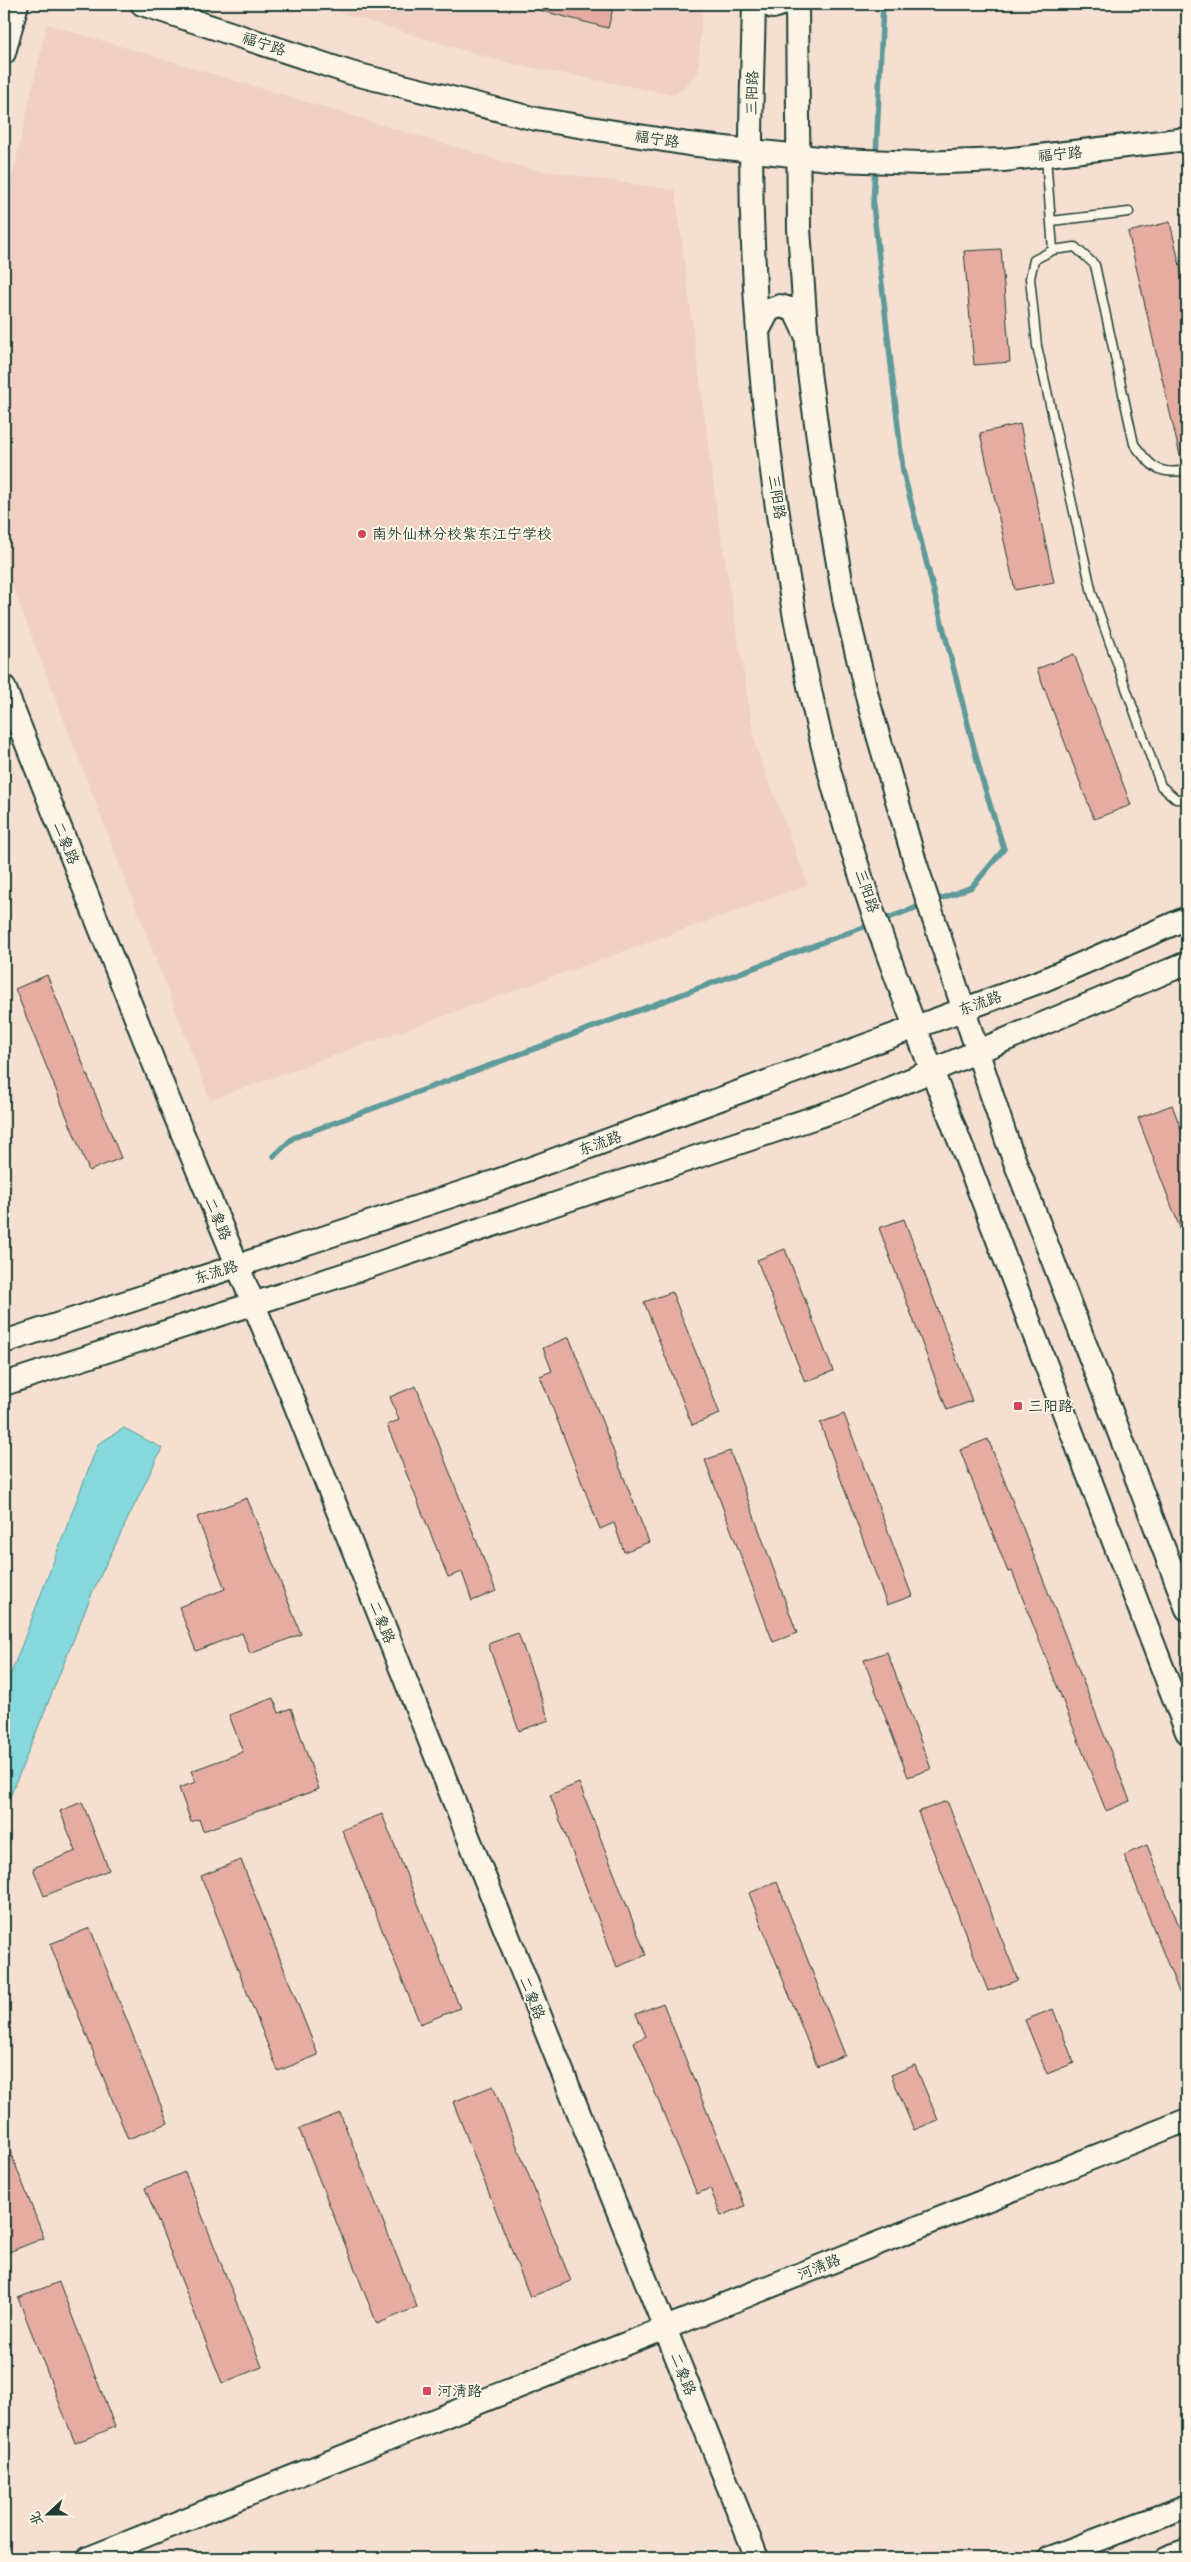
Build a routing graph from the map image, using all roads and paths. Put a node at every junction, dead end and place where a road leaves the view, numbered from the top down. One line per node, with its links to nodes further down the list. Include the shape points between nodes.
1 (17, 4): 7 (main road)
2 (142, 4): 9 (main road, 福宁路, via 351,73 536,119 688,144)
3 (754, 4): 9 (main road, 三阳路)
4 (766, 4): 5 (main road, via 773,7)
5 (782, 4)
6 (797, 4): 10 (main road)
7 (4, 53)
8 (1187, 139): 11 (main road, 福宁路)
9 (751, 150): 10 (main road, 福宁路); 15 (main road, 三阳路)
10 (798, 156): 11 (main road, 福宁路, via 920,163); 16 (main road, via 799,229)
11 (1046, 156): 13 (lane)
12 (1129, 212): 13 (lane)
13 (1051, 221): 14 (lane)
14 (1053, 250): 17 (lane, via 1075,247 1095,266 1134,444 1149,464 1171,473); 19 (lane, via 1034,260 1030,278 1037,346 1092,593 1161,786 1176,799)
15 (758, 331): 16 (main road, via 769,310 780,306 794,310); 23 (main road, 三阳路, via 772,469 817,723 864,886)
16 (807, 336): 22 (main road, via 824,482 845,604 914,862)
17 (1187, 470)
18 (4, 687): 26 (main road, 二象路)
19 (1187, 799)
20 (1187, 918): 22 (main road, 东流路, via 1044,980)
21 (1187, 963): 24 (main road)
22 (963, 1010): 23 (main road, 东流路); 24 (main road)
23 (914, 1028): 25 (main road, 三阳路); 26 (main road, 东流路, via 494,1182)
24 (977, 1052): 25 (main road); 30 (main road, via 1006,1141)
25 (931, 1071): 27 (main road, via 846,1107); 31 (main road, 三阳路)
26 (238, 1265): 27 (main road, 二象路); 28 (main road, 东流路)
27 (254, 1304): 29 (main road); 33 (main road, 二象路)
28 (4, 1342)
29 (4, 1384)
30 (1187, 1609)
31 (1187, 1732)
32 (1187, 2120): 33 (main road, 河清路)
33 (664, 2328): 36 (main road, 河清路); 37 (main road, 二象路)
34 (1187, 2506): 38 (main road)
35 (1187, 2550): 39 (main road)
36 (89, 2558)
37 (757, 2558)
38 (1049, 2558)
39 (1166, 2558)

